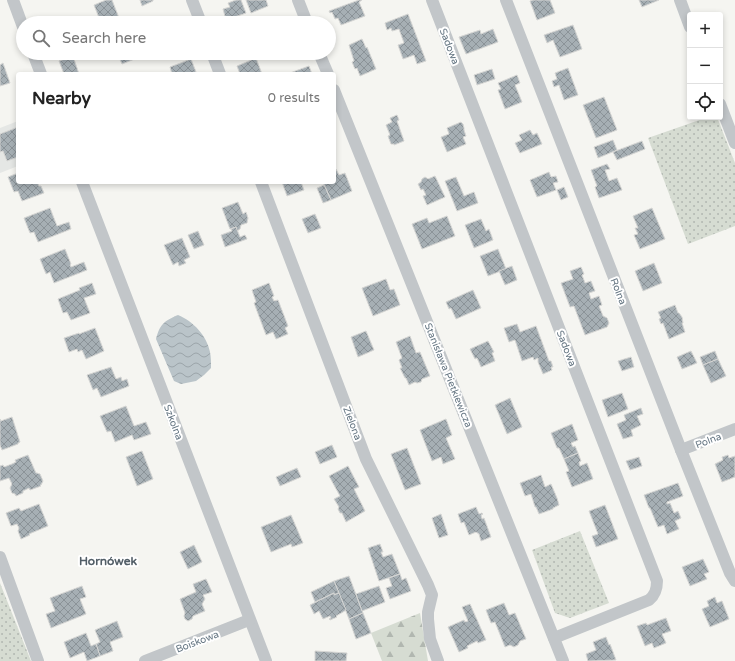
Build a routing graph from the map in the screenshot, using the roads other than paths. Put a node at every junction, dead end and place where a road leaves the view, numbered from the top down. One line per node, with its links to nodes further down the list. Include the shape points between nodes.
1 (13, 0): 7 (street)
2 (192, 0): 8 (street)
3 (298, 0): 9 (street)
4 (432, 0): 27 (street, Sadowa, via 657,581 657,589 649,600)
5 (506, 0): 23 (street, Rolna)
6 (680, 0): 10 (street)
7 (19, 16)
8 (198, 16)
9 (304, 16)
10 (687, 18)
11 (36, 60): 14 (street)
12 (215, 60): 15 (street)
13 (322, 60): 16 (street)
14 (40, 72)
15 (219, 72)
16 (327, 72)
17 (336, 95): 27 (street, Stanisława Pietkiewicza)
18 (723, 112): 19 (street)
19 (735, 143)
20 (83, 184): 26 (street, Szkolna)
21 (262, 184): 31 (street, Zielona, via 366,459 432,595 428,619 430,639)
22 (735, 429): 23 (street, Polna)
23 (681, 450): 25 (street, Rolna)
24 (0, 557): 28 (street)
25 (735, 581)
26 (249, 620): 29 (street, Boiskowa); 30 (street, Szkolna)
27 (554, 638): 32 (street, Stanisława Pietkiewicza)
28 (38, 661)
29 (145, 661)
30 (266, 661)
31 (438, 661)
32 (563, 661)

